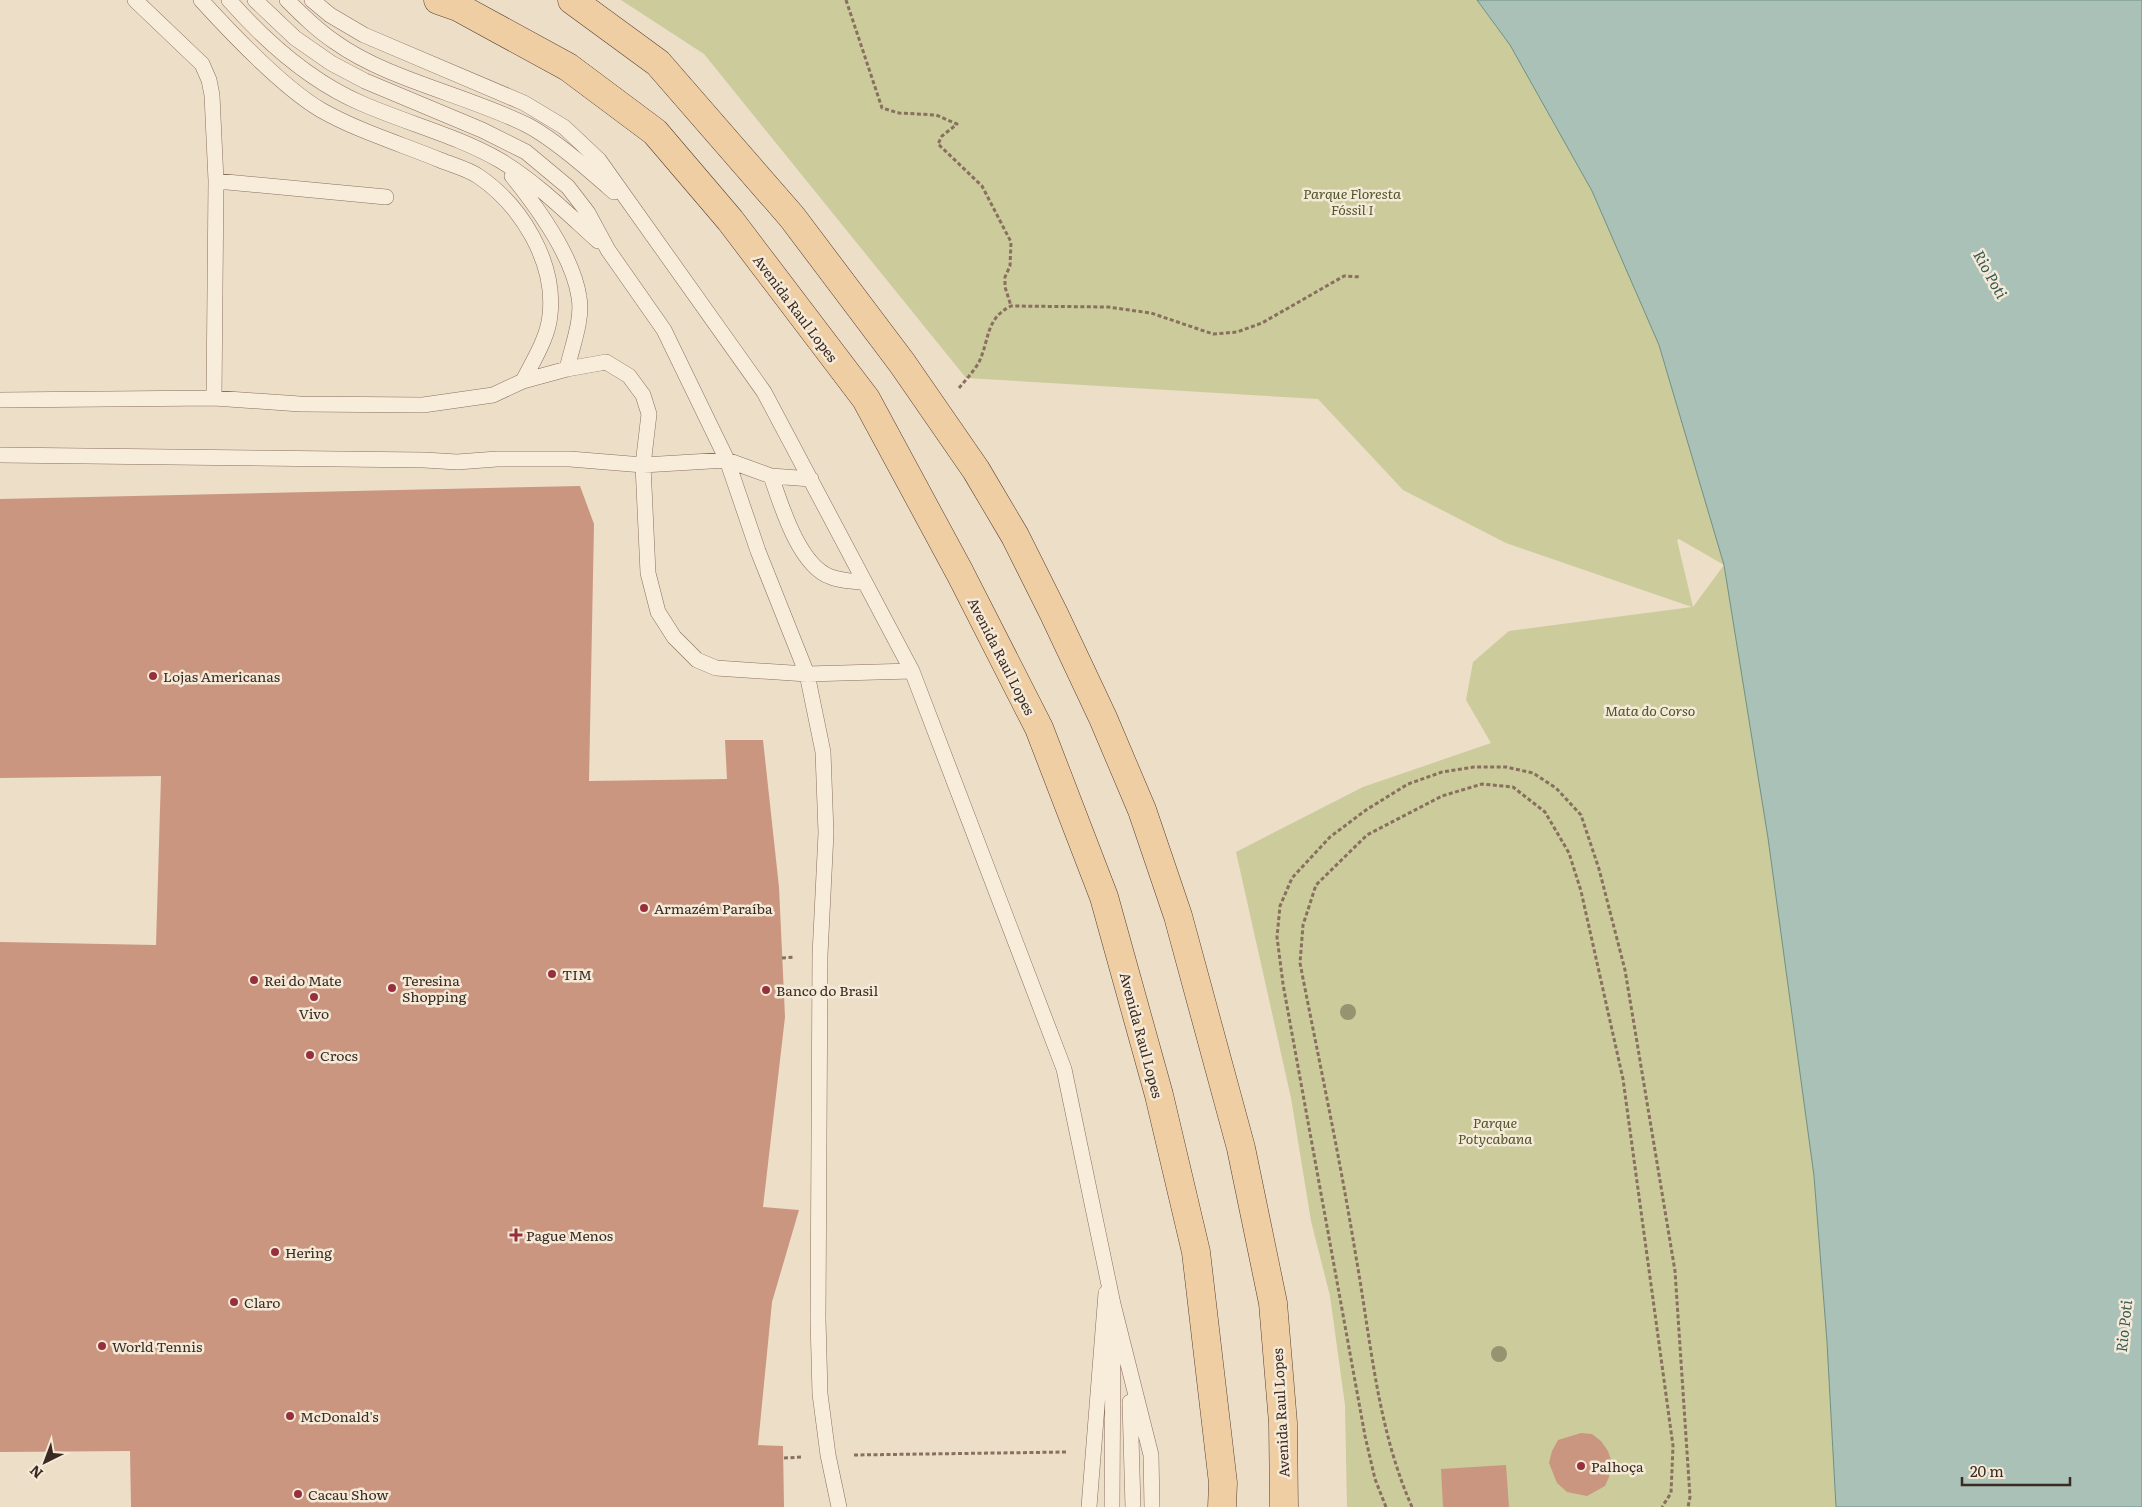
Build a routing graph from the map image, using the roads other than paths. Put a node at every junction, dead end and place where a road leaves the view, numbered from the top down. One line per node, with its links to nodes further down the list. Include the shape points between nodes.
1 (135, 0): 10 (lane, via 202,64 212,94)
2 (201, 0): 15 (lane, via 293,89 321,110 478,176 525,223 540,253 550,286 550,316 543,341)
3 (229, 0): 9 (lane, via 281,52 324,84 363,104 438,132)
4 (255, 0): 13 (lane, via 295,38 331,63 526,152 568,187 588,213)
5 (287, 0): 12 (lane, via 336,43 373,64 528,126 587,168)
6 (312, 0): 12 (lane, via 364,35 524,103 564,127 598,160)
7 (438, 0): 34 (main road, Avenida Raul Lopes, via 458,7 568,67 655,132 730,220 866,399 960,573 1039,728 1104,897 1159,1095 1196,1252 1223,1483)
8 (572, 0): 35 (main road, Avenida Raul Lopes, via 658,63 792,217 902,363 976,470 1015,536 1054,614 1142,810 1178,916 1241,1148 1273,1303 1282,1423)
9 (500, 161): 13 (lane, via 548,196); 14 (lane, via 538,208 573,277 579,297 579,318)
10 (216, 181): 11 (lane); 16 (lane)
11 (386, 197)
12 (636, 211): 22 (lane, via 764,392)
13 (608, 250): 19 (lane, via 664,330)
14 (567, 368): 15 (lane); 20 (lane, via 606,362 634,382 643,395 649,414)
15 (523, 381): 16 (lane, via 493,395 423,405 300,404)
16 (214, 398): 17 (lane)
17 (0, 400)
18 (0, 455): 20 (lane, via 457,462 570,459)
19 (727, 460): 20 (lane); 21 (lane); 25 (lane, via 758,551)
20 (643, 465): 25 (lane, via 648,574 658,612 674,637 697,660 716,668)
21 (771, 476): 22 (lane); 23 (lane, via 786,520 815,567 830,577)
22 (811, 479): 23 (lane)
23 (865, 582): 24 (lane)
24 (912, 671): 25 (lane); 26 (lane, via 1064,1069)
25 (807, 674): 29 (lane, via 823,752 826,833 820,955 820,1394)
26 (1107, 1277): 27 (lane); 30 (lane)
27 (1113, 1304): 28 (lane); 31 (lane)
28 (1129, 1375): 32 (lane); 33 (lane, via 1151,1455)
29 (839, 1507)
30 (1089, 1507)
31 (1112, 1507)
32 (1133, 1507)
33 (1152, 1507)
34 (1222, 1507)
35 (1284, 1507)

